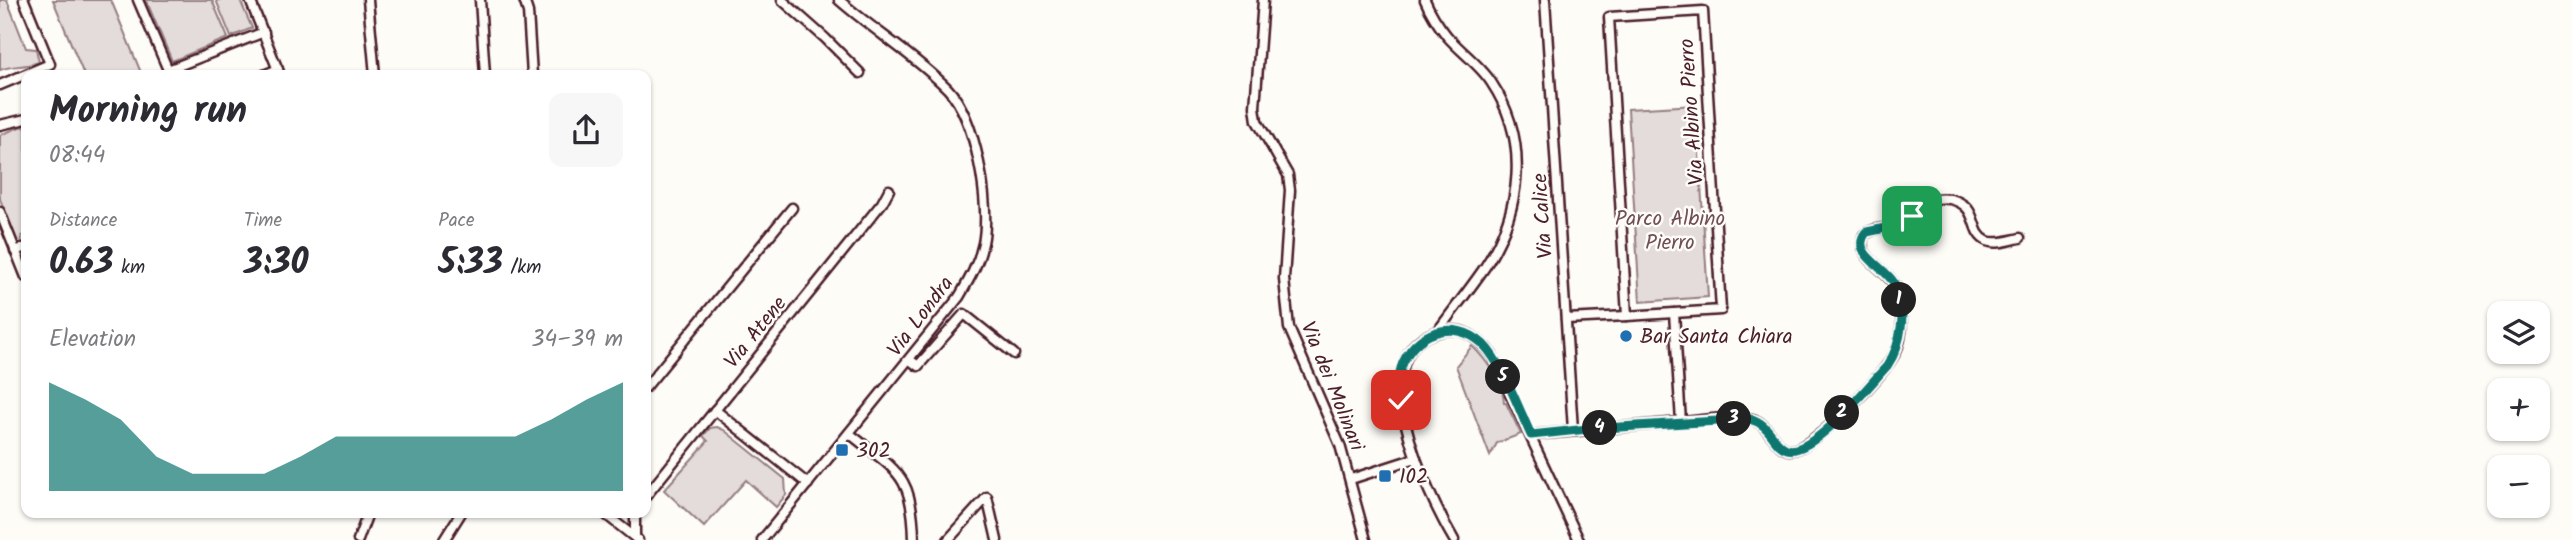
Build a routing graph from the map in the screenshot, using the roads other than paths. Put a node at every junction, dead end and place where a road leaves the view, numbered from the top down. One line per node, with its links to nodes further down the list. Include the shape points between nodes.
1 (24, 0): 13 (street, via 50,64)
2 (138, 0): 12 (street, via 168,70)
3 (250, 0): 12 (street)
4 (368, 0): 15 (street)
5 (480, 0): 16 (street)
6 (524, 0): 17 (street)
7 (782, 0): 18 (street)
8 (839, 0): 35 (street, Via Londra, via 949,90 963,112 979,172 985,222 979,257 959,297)
9 (1263, 0): 43 (street, Via dei Molinari, via 1255,107 1257,121 1288,175 1284,279 1289,328 1331,421)
10 (1425, 0): 33 (street, via 1446,35 1490,80 1513,127 1518,154 1518,183 1508,222 1485,266)
11 (1545, 0): 32 (street, Via Calice)
12 (264, 32): 14 (street)
13 (36, 70)
14 (278, 70)
15 (375, 70)
16 (485, 70)
17 (532, 70)
18 (860, 73)
19 (21, 76): 20 (street)
20 (0, 85)
21 (21, 120): 22 (street)
22 (0, 125)
23 (889, 190): 37 (street, Via Atene)
24 (792, 208): 36 (street)
25 (0, 212): 28 (street)
26 (2020, 238): 38 (street, via 1988,241 1980,235 1967,206 1941,198 1922,205 1904,224 1864,234 1864,252 1897,289 1898,346 1879,375 1821,435 1802,448 1784,448 1766,426 1750,419)
27 (21, 249): 28 (street)
28 (15, 251): 29 (street)
29 (21, 265)
30 (1674, 313): 31 (street, Via Albino Pierro); 31 (street, Via Albino Pierro, via 1721,310 1703,11 1609,17); 38 (street)
31 (1627, 316): 32 (street)
32 (1566, 319): 39 (street, Via Calice)
33 (1438, 331): 41 (street, via 1459,330 1485,346); 42 (street, via 1411,348 1400,370 1401,400)
34 (1014, 354): 35 (street, via 964,314 918,366)
35 (910, 360): 40 (street, Via Londra)
36 (651, 381)
37 (715, 410): 44 (street); 45 (street, Via Atene)
38 (1681, 422): 39 (street)
39 (1573, 430): 41 (street)
40 (849, 433): 44 (street, Via Londra); 54 (street, via 903,477 910,495)
41 (1531, 435): 59 (street)
42 (1416, 458): 43 (street); 58 (street)
43 (1351, 479): 57 (street, Via dei Molinari)
44 (807, 484): 53 (street, Via Londra)
45 (651, 489)
46 (366, 518): 51 (street)
47 (458, 518): 52 (street)
48 (611, 518): 50 (street)
49 (635, 518): 50 (street)
50 (636, 539)
51 (358, 540)
52 (444, 540)
53 (762, 540)
54 (914, 540)
55 (948, 540): 56 (street, via 987,496)
56 (998, 540)
57 (1366, 540)
58 (1454, 540)
59 (1579, 540)

